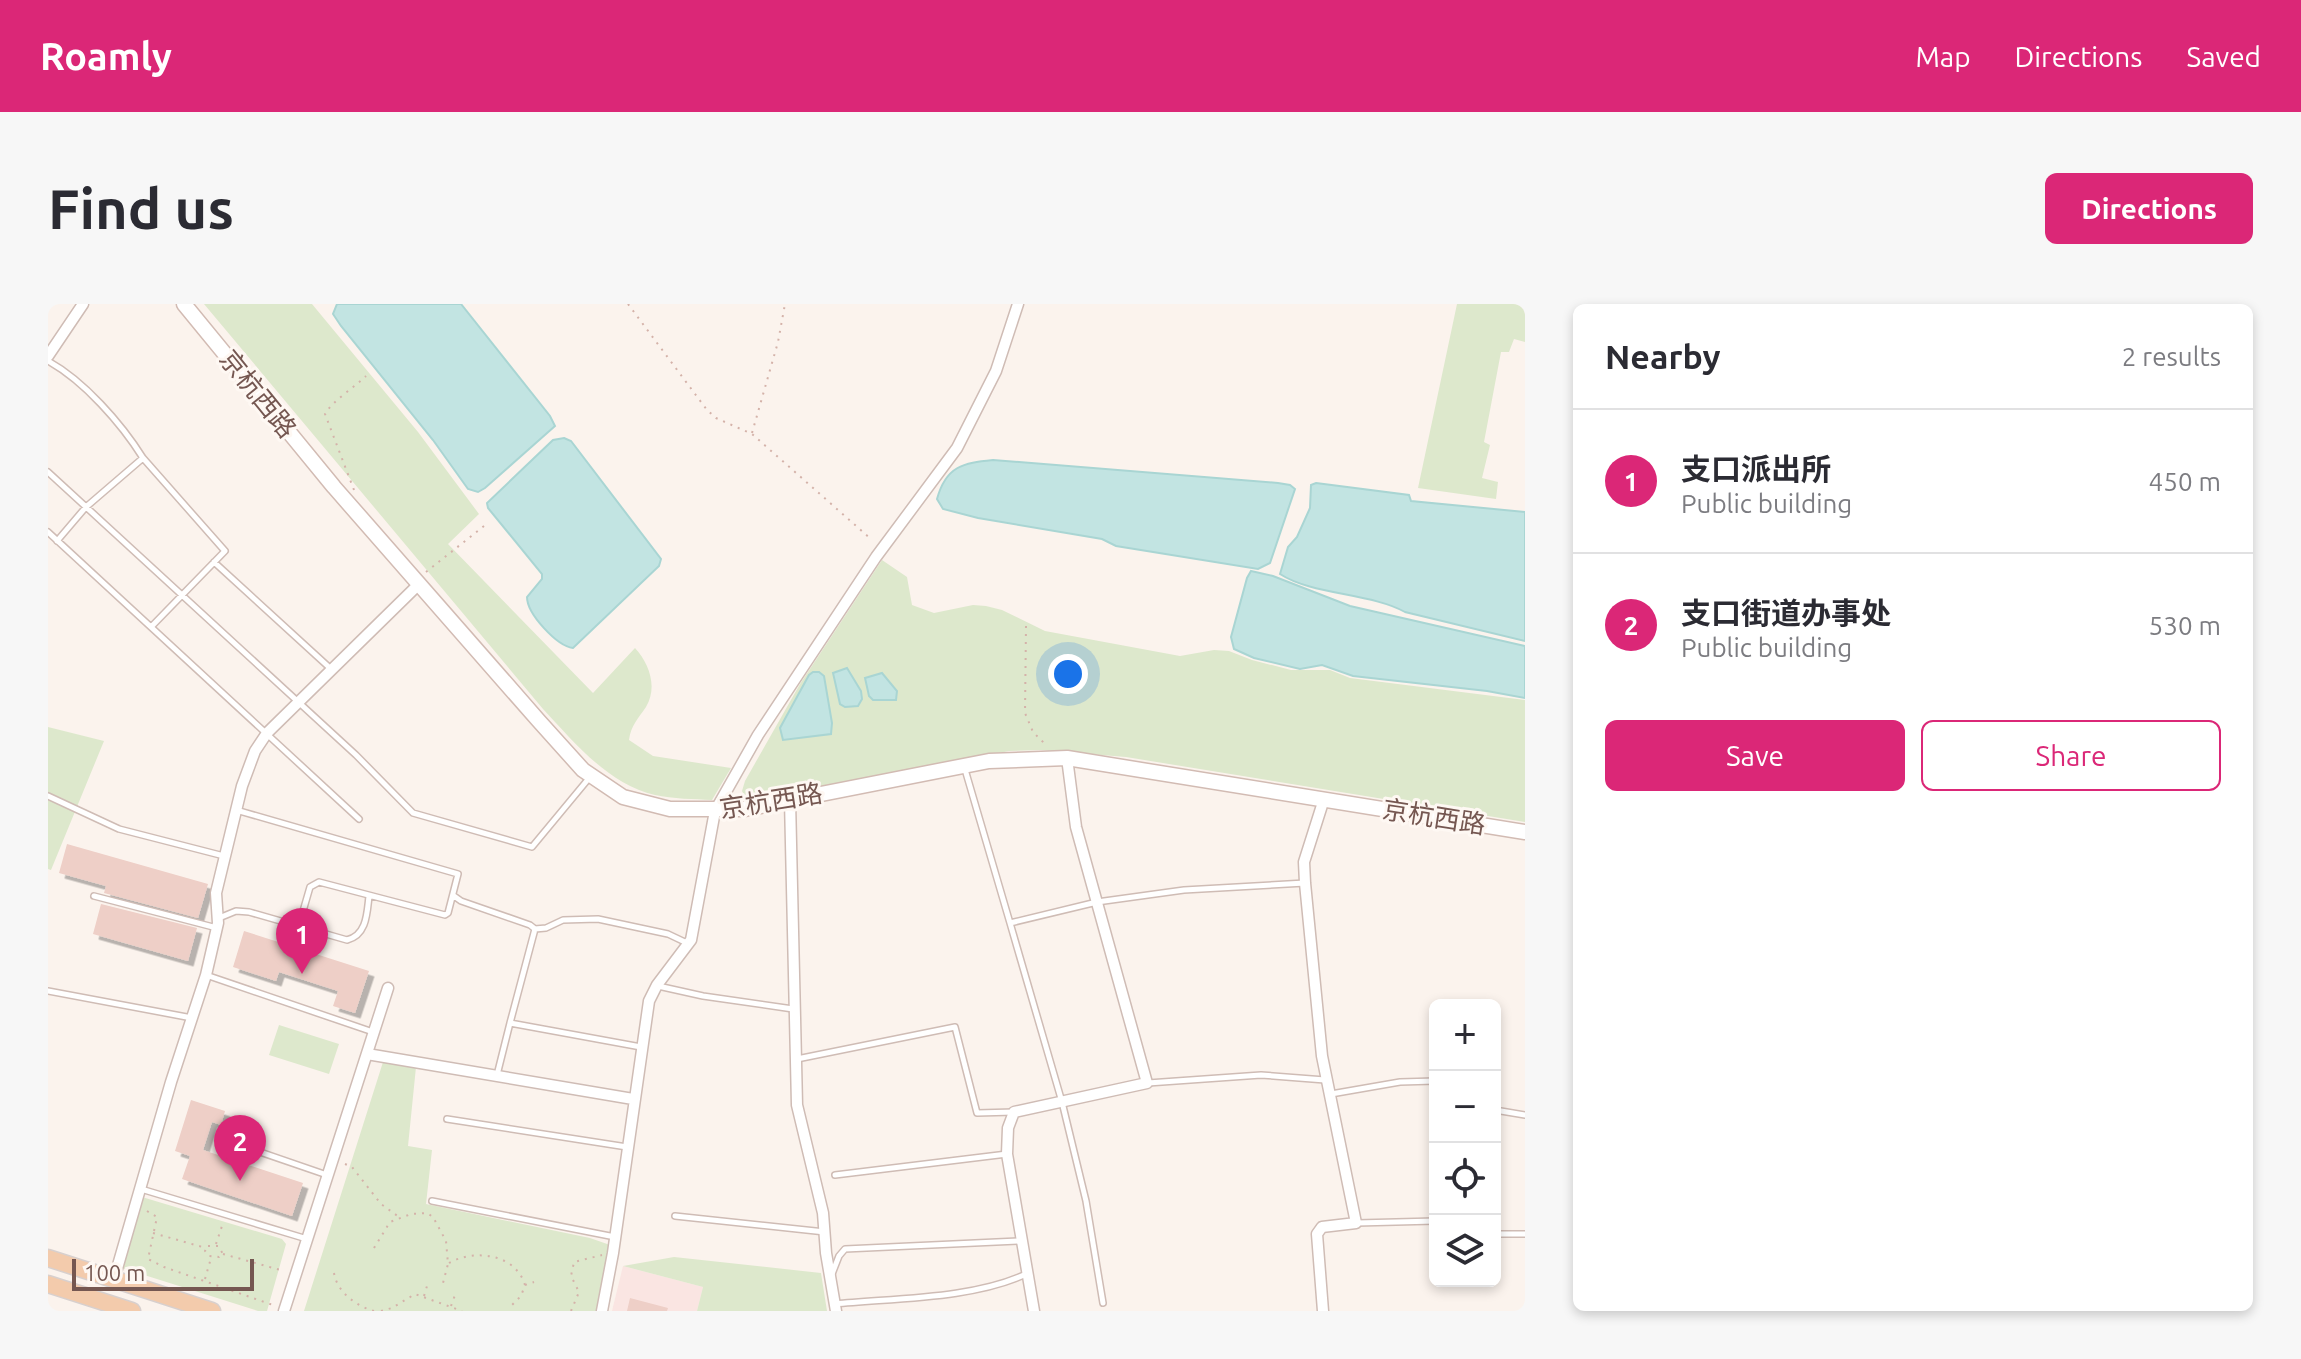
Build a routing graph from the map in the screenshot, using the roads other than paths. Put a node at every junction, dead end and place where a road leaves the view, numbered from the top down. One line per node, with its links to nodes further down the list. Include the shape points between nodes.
1 (83, 304): 4 (street)
2 (184, 304): 11 (main road, 京杭西路)
3 (1018, 304): 24 (street, via 996,371 957,448 882,549 758,735)
4 (48, 359): 5 (lane, via 126,431)
5 (143, 458): 7 (lane); 10 (lane, via 225,551)
6 (48, 472): 7 (lane)
7 (86, 507): 9 (lane); 12 (lane)
8 (48, 532): 9 (lane)
9 (57, 541): 13 (lane)
10 (214, 562): 12 (lane); 14 (lane)
11 (416, 581): 14 (street); 19 (main road, 京杭西路)
12 (180, 595): 13 (lane); 15 (lane)
13 (151, 627): 16 (lane)
14 (332, 670): 15 (street)
15 (299, 702): 16 (street); 19 (lane, via 413,813 532,847)
16 (267, 733): 23 (street, via 255,751); 25 (lane)
17 (1062, 758): 18 (main road, 京杭西路); 21 (main road, 京杭西路); 32 (street)
18 (964, 765): 22 (main road, 京杭西路); 34 (lane)
19 (591, 776): 24 (main road, 京杭西路, via 649,806)
20 (48, 796): 27 (lane, via 119,829)
21 (1324, 799): 26 (main road, 京杭西路); 28 (street, via 1304,862)
22 (790, 800): 24 (main road, 京杭西路); 42 (street)
23 (235, 810): 27 (street); 31 (lane, via 455,872 459,877)
24 (715, 811): 37 (street)
25 (359, 819)
26 (1525, 832)
27 (225, 856): 33 (street, via 216,893)
28 (1305, 883): 32 (lane, via 1184,890); 50 (street)
29 (94, 896): 33 (lane)
30 (369, 896): 31 (lane, via 445,915); 35 (lane, via 313,883); 35 (lane, via 363,929 353,939)
31 (454, 896): 36 (lane)
32 (1097, 902): 34 (lane); 52 (street)
33 (217, 923): 35 (lane, via 236,911); 38 (street)
34 (1010, 923): 55 (lane)
35 (299, 925)
36 (535, 929): 37 (lane, via 563,920 598,919 668,934); 44 (lane)
37 (688, 944): 39 (street)
38 (206, 975): 43 (street); 45 (lane)
39 (657, 985): 42 (lane); 46 (street)
40 (388, 988): 45 (street)
41 (48, 991): 43 (lane)
42 (795, 1009): 48 (street)
43 (192, 1018): 65 (street)
44 (510, 1023): 46 (lane); 49 (lane)
45 (374, 1033): 47 (street)
46 (641, 1047): 54 (street)
47 (367, 1054): 49 (street); 63 (street)
48 (796, 1059): 57 (lane, via 955,1027 977,1113); 70 (street, via 797,1105)
49 (497, 1076): 54 (street)
50 (1328, 1080): 52 (lane, via 1261,1075); 53 (street)
51 (1429, 1081): 53 (lane)
52 (1147, 1083): 55 (street)
53 (1331, 1094): 69 (street)
54 (633, 1099): 61 (street)
55 (1062, 1102): 57 (street); 81 (lane)
56 (1501, 1111): 58 (lane)
57 (1014, 1112): 62 (street)
58 (1525, 1115)
59 (447, 1119): 61 (lane)
60 (222, 1139): 63 (lane)
61 (627, 1147): 73 (street)
62 (1007, 1154): 64 (lane); 75 (street)
63 (328, 1175): 74 (street)
64 (835, 1175)
65 (140, 1189): 74 (lane); 79 (street)
66 (432, 1201): 73 (lane)
67 (675, 1216): 70 (lane)
68 (1429, 1221): 69 (lane)
69 (1356, 1223): 88 (street, via 1322,1227 1317,1234)
70 (825, 1232): 78 (street)
71 (1501, 1234): 72 (lane)
72 (1525, 1234)
73 (615, 1237): 86 (street)
74 (307, 1239): 83 (street)
75 (1020, 1241): 77 (street); 78 (lane, via 845,1249)
76 (48, 1258): 79 (main road)
77 (1026, 1274): 82 (lane, via 979,1290); 87 (street)
78 (830, 1278): 82 (street)
79 (114, 1279): 85 (main road)
80 (49, 1287): 84 (main road)
81 (1103, 1303)
82 (835, 1307)
83 (284, 1310)
84 (132, 1311)
85 (212, 1311)
86 (602, 1311)
87 (1034, 1311)
88 (1323, 1311)

